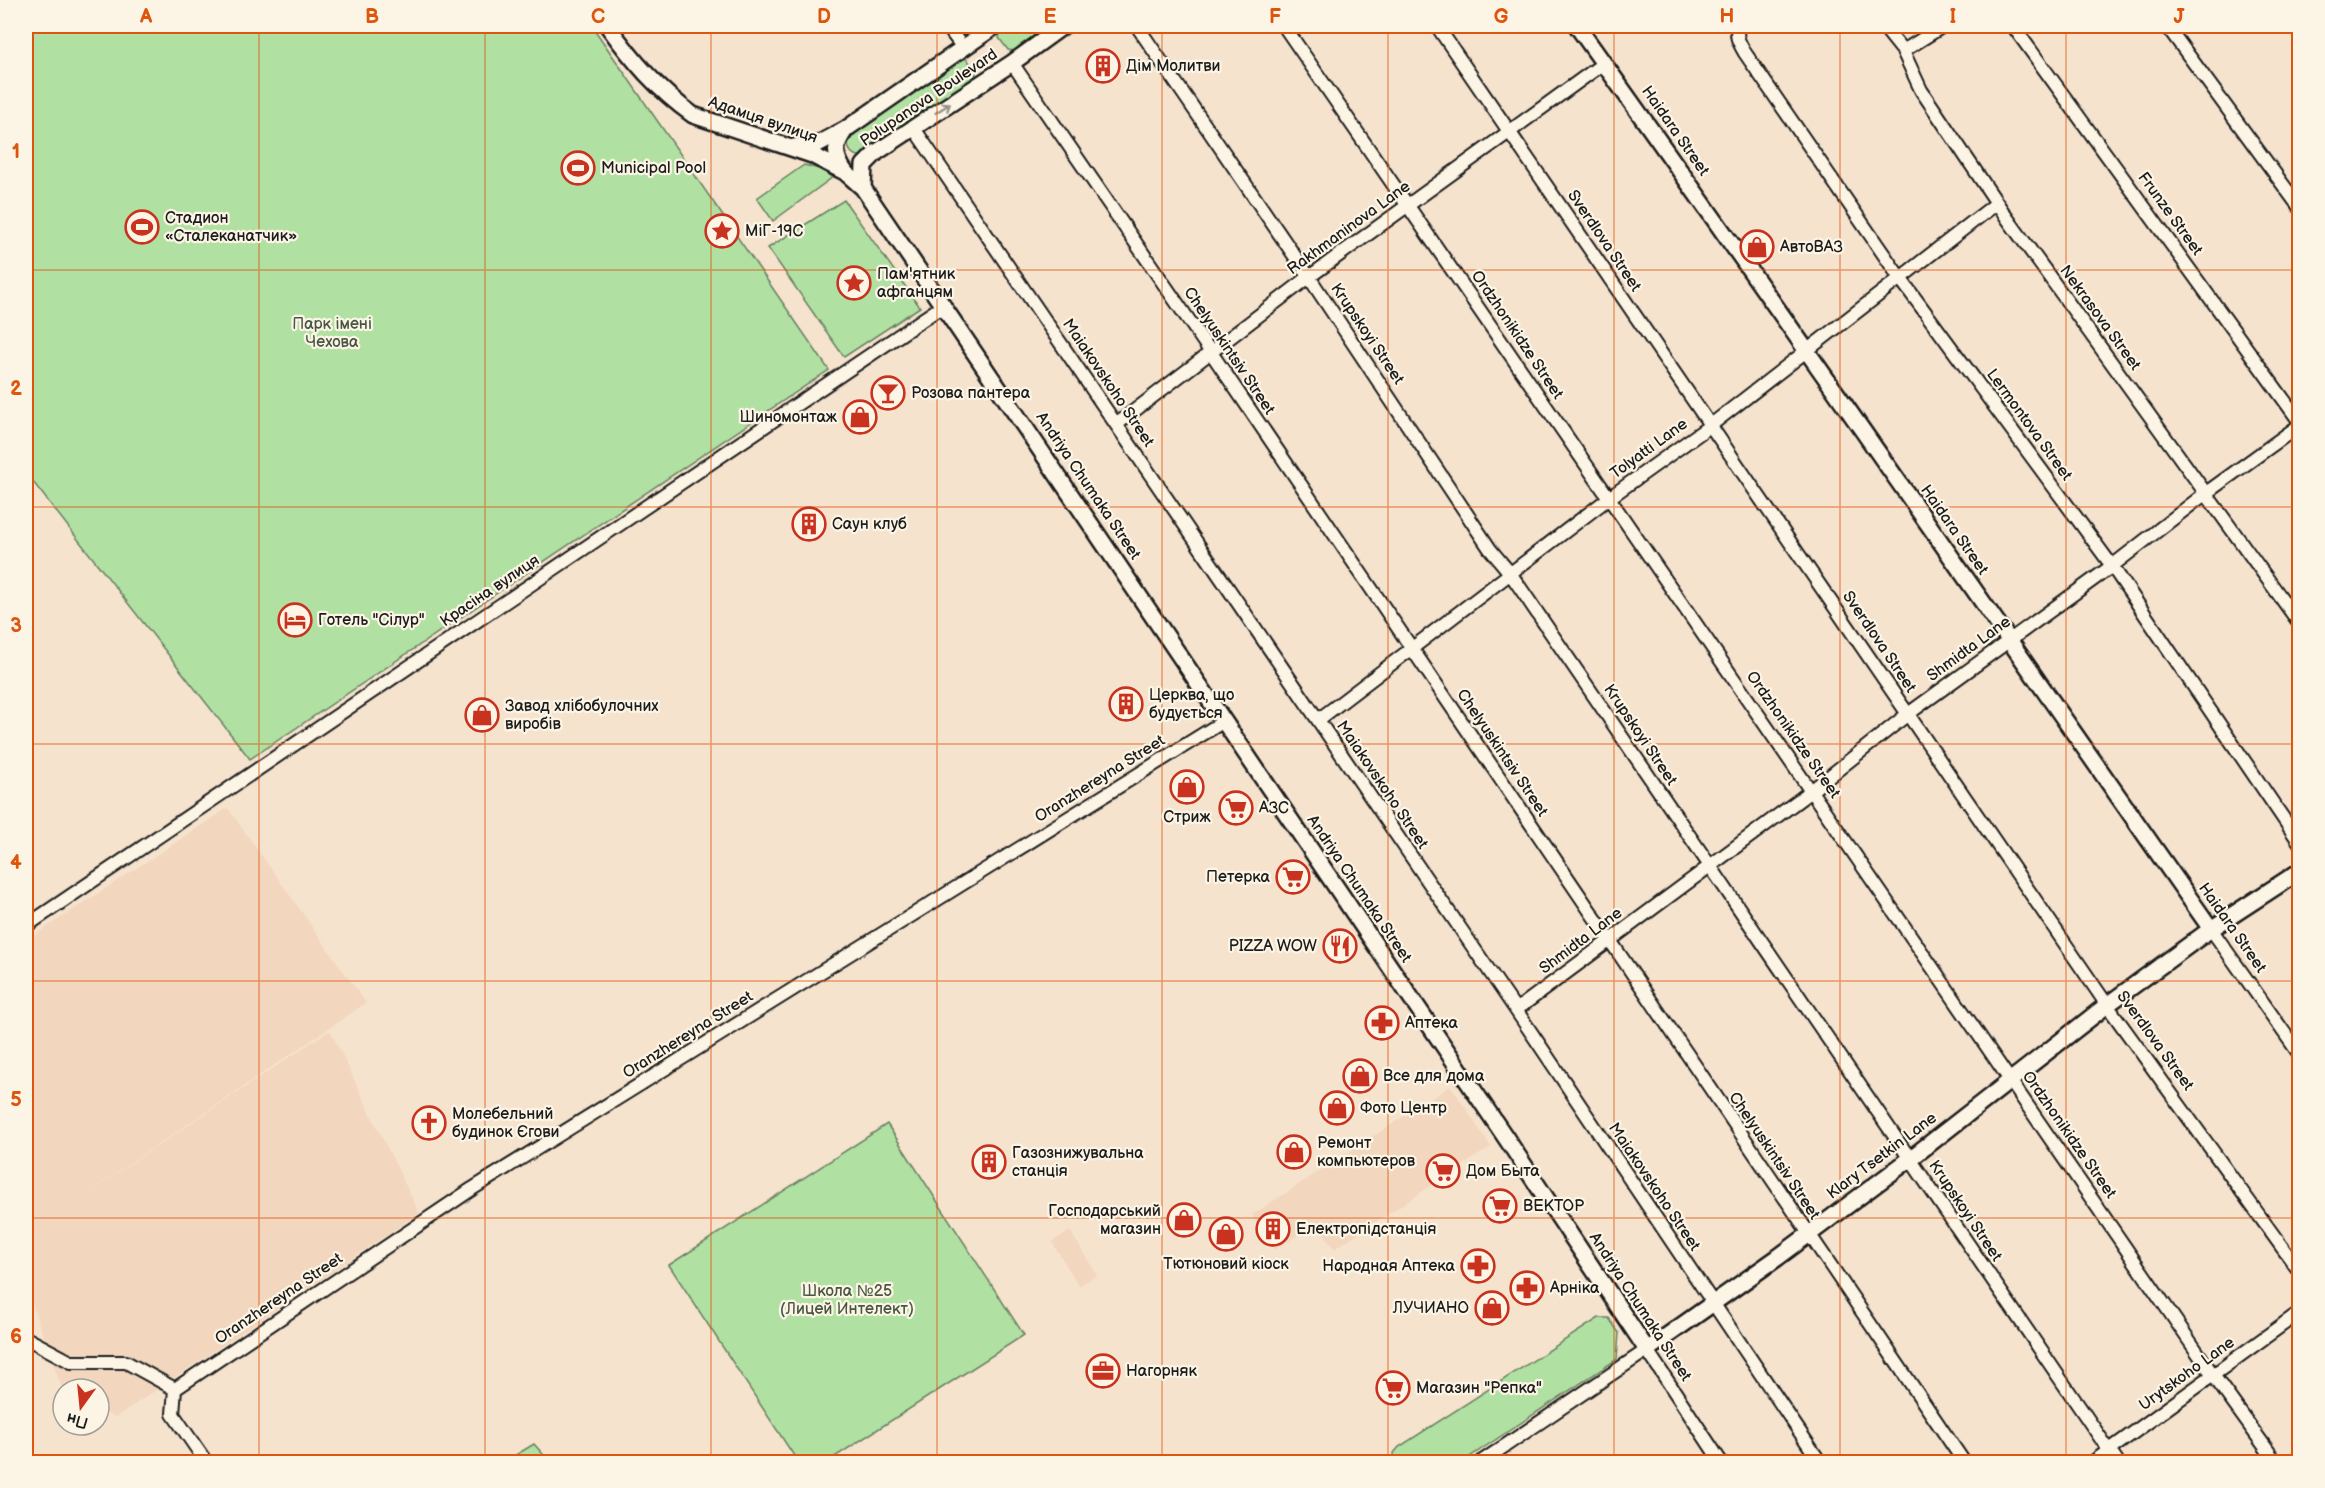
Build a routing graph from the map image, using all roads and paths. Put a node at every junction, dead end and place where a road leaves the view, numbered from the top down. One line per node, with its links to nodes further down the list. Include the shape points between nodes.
1 (608, 26): 21 (street, Адамця вулиця, via 634,62 693,115)
2 (947, 26): 14 (street)
3 (995, 26): 14 (street, Polupanova Boulevard)
4 (1063, 26): 16 (street, Polupanova Boulevard)
5 (1137, 26): 27 (street, Krupskoyi Street)
6 (1284, 26): 25 (street, Ordzhonikidze Street)
7 (1437, 26): 20 (street, Sverdlova Street)
8 (1577, 26): 17 (street, Haidara Street)
9 (1739, 26): 28 (street, Lermontova Street, via 1738,41 1745,53)
10 (1883, 26): 15 (street, Nekrasova Street)
11 (1943, 26): 15 (street)
12 (2013, 26): 34 (street, Frunze Street)
13 (2167, 26): 26 (street)
14 (963, 48): 19 (street, Polupanova Boulevard)
15 (1903, 51): 24 (street, Nekrasova Street, via 1921,90)
16 (1012, 63): 18 (street, Polupanova Boulevard, one-way to 16); 31 (street, Chelyuskintsiv Street)
17 (1604, 63): 20 (street, Rakhmaninova Lane); 30 (street, Haidara Street)
18 (913, 128): 23 (street, Polupanova Boulevard, via 864,165); 32 (street, Maiakovskoho Street)
19 (846, 129): 21 (street, Polupanova Boulevard, via 818,144); 22 (street, via 838,141 836,158)
20 (1510, 132): 25 (street, Rakhmaninova Lane); 33 (street, Sverdlova Street)
21 (787, 147): 22 (street, Адамця вулиця)
22 (845, 172): 23 (street, Адамця вулиця)
23 (863, 188): 29 (street, Andriya Chumaka Street)
24 (1997, 203): 28 (street, Tolyatti Lane); 35 (street, Nekrasova Street)
25 (1408, 204): 27 (street, Rakhmaninova Lane); 36 (street, Ordzhonikidze Street)
26 (2300, 208)
27 (1309, 277): 31 (street, Rakhmaninova Lane); 38 (street, Krupskoyi Street, via 1490,549)
28 (1900, 278): 30 (street, Tolyatti Lane); 37 (street, Lermontova Street)
29 (944, 305): 44 (street, Andriya Chumaka Street); 49 (street, Красіна вулиця)
30 (1809, 350): 33 (street, Tolyatti Lane); 40 (street, Haidara Street)
31 (1210, 351): 32 (street, Rakhmaninova Lane); 41 (street, Chelyuskintsiv Street)
32 (1117, 424): 43 (street, Maiakovskoho Street)
33 (1711, 424): 36 (street, Tolyatti Lane); 42 (street, Sverdlova Street)
34 (2300, 424): 35 (street, Shmidta Lane)
35 (2206, 493): 37 (street, Shmidta Lane); 39 (street, Nekrasova Street)
36 (1609, 498): 38 (street, Tolyatti Lane); 45 (street, Ordzhonikidze Street)
37 (2112, 567): 40 (street, Shmidta Lane); 46 (street, Lermontova Street)
38 (1510, 573): 41 (street, Tolyatti Lane); 47 (street, Krupskoyi Street)
39 (2300, 624)
40 (2008, 640): 42 (street, Shmidta Lane); 50 (street, Haidara Street)
41 (1411, 647): 43 (street, Tolyatti Lane); 51 (street, Chelyuskintsiv Street)
42 (1908, 714): 45 (street, Shmidta Lane); 52 (street, Sverdlova Street)
43 (1318, 720): 53 (street, Maiakovskoho Street)
44 (1224, 721): 62 (street, Andriya Chumaka Street); 64 (street, Oranzhereyna Street, via 472,1189)
45 (1811, 791): 47 (street, Shmidta Lane); 55 (street, Ordzhonikidze Street)
46 (2300, 843)
47 (1710, 867): 51 (street, Shmidta Lane); 56 (street, Krupskoyi Street)
48 (2300, 872): 50 (street, Klary Tsetkin Lane)
49 (26, 926)
50 (2211, 929): 52 (street, Klary Tsetkin Lane); 54 (street, Haidara Street)
51 (1609, 940): 53 (street, Shmidta Lane); 57 (street, Chelyuskintsiv Street)
52 (2108, 1005): 55 (street, Klary Tsetkin Lane); 58 (street, Sverdlova Street)
53 (1516, 1010): 59 (street, Maiakovskoho Street)
54 (2300, 1055)
55 (2010, 1079): 56 (street, Klary Tsetkin Lane); 63 (street, Ordzhonikidze Street)
56 (1910, 1159): 57 (street, Klary Tsetkin Lane); 65 (street, Krupskoyi Street)
57 (1808, 1234): 59 (street, Klary Tsetkin Lane); 70 (street, Chelyuskintsiv Street)
58 (2300, 1272)
59 (1713, 1305): 62 (street, Klary Tsetkin Lane); 69 (street, Maiakovskoho Street)
60 (2300, 1312): 63 (street, Urytskoho Lane)
61 (26, 1337): 64 (street, via 71,1362 126,1362)
62 (1647, 1350): 67 (street, Klary Tsetkin Lane); 68 (street, Andriya Chumaka Street)
63 (2213, 1375): 65 (street, Urytskoho Lane); 73 (street, Ordzhonikidze Street)
64 (175, 1389): 66 (street, via 173,1414)
65 (2109, 1451): 71 (street, Urytskoho Lane); 72 (street, Krupskoyi Street)
66 (206, 1462)
67 (1481, 1462)
68 (1721, 1462)
69 (1820, 1462)
70 (1964, 1462)
71 (2093, 1462)
72 (2117, 1462)
73 (2276, 1462)

